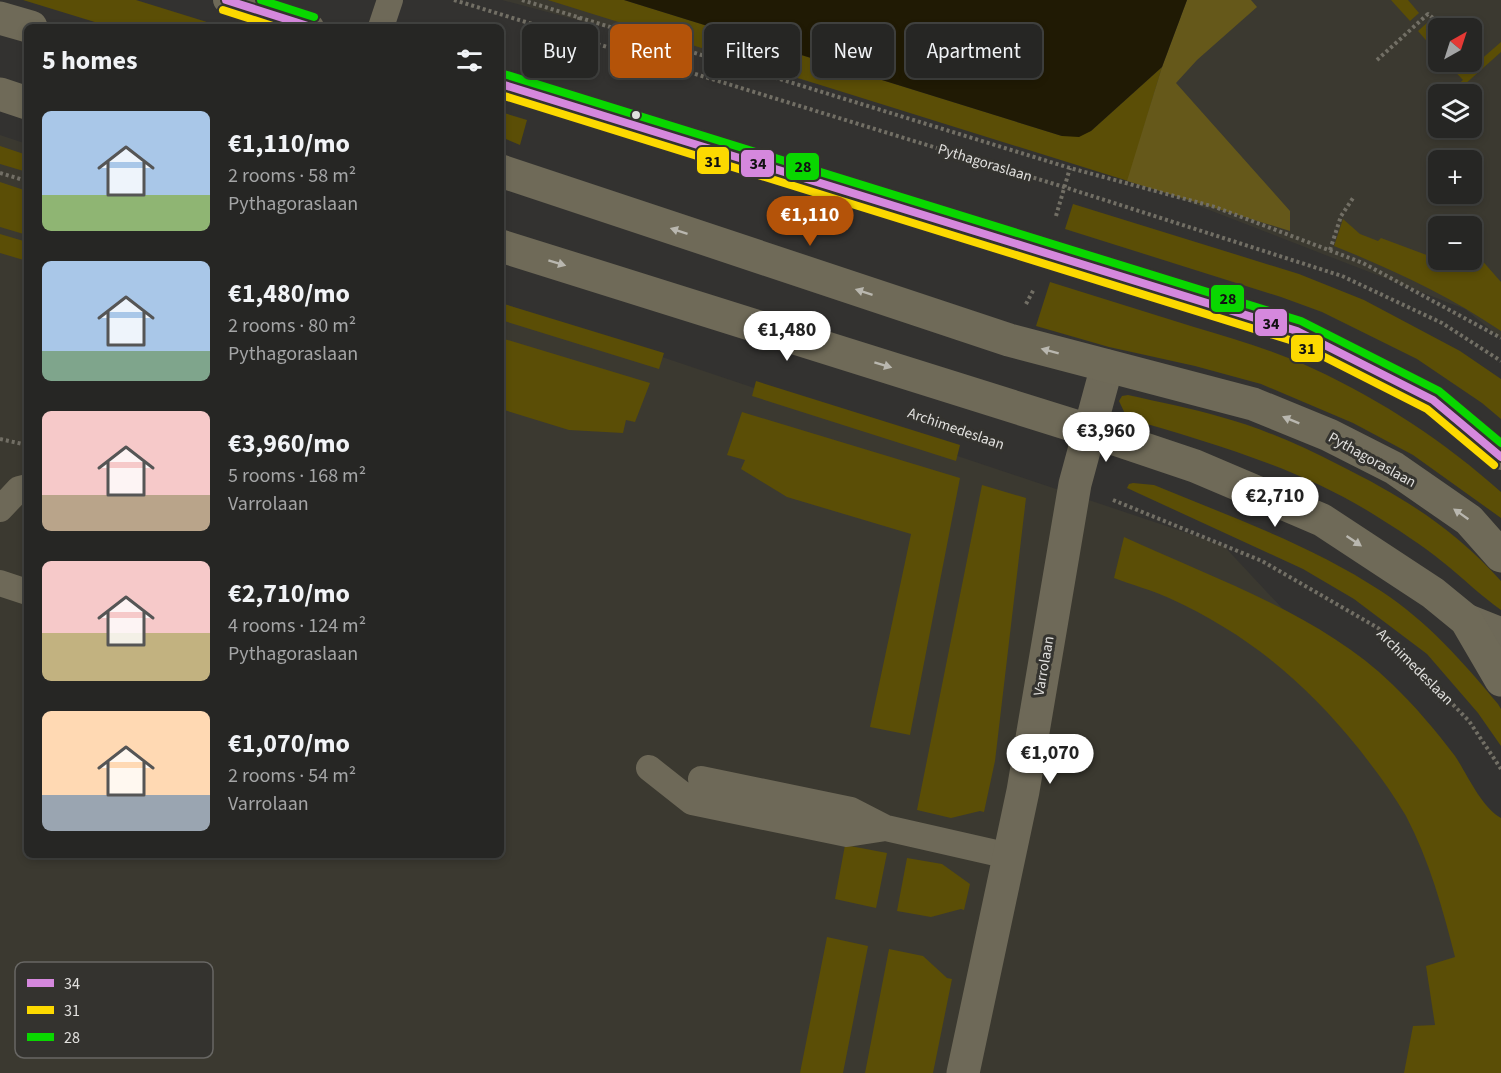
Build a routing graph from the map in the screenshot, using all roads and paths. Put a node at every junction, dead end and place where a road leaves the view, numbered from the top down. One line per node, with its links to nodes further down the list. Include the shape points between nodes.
1 (226, 0): 7 (lane)
2 (390, 0): 8 (lane)
3 (454, 0): 21 (path, Pythagoraslaan, via 1342,276 1442,323)
4 (524, 0): 19 (path, via 1070,168 1215,207)
5 (0, 18): 9 (main road)
6 (1433, 18): 10 (path, via 1428,14)
7 (302, 24)
8 (382, 24)
9 (24, 25)
10 (1377, 60)
11 (504, 85): 26 (lane, via 1297,331 1433,400)
12 (0, 94): 13 (main road)
13 (24, 102)
14 (504, 172): 22 (main road, Pythagoraslaan, one-way to 14, via 998,337)
15 (0, 173): 16 (path)
16 (24, 180)
17 (1353, 198): 19 (path, via 1341,216)
18 (504, 247): 23 (main road, one-way to 23)
19 (1330, 250): 20 (path, via 1363,263)
20 (1501, 338)
21 (1501, 361)
22 (1107, 366): 23 (street, Varrolaan); 30 (main road, Pythagoraslaan, one-way to 22, via 1469,520 1394,468 1329,435 1253,404)
23 (1088, 430): 27 (street, Varrolaan); 33 (main road, one-way to 33, via 1195,466 1322,520 1433,593)
24 (0, 439): 25 (path)
25 (24, 444)
26 (1501, 457)
27 (1075, 484): 37 (path, Archimedeslaan, via 1263,561 1378,628 1469,721); 40 (street, Varrolaan)
28 (24, 488): 29 (lane)
29 (0, 509)
30 (1501, 556)
31 (0, 583): 32 (lane)
32 (24, 591)
33 (1466, 620): 34 (street); 35 (main road)
34 (1501, 634)
35 (1501, 680)
36 (649, 768): 39 (lane, via 692,802 847,834)
37 (1501, 769)
38 (701, 779): 39 (lane, via 851,810)
39 (886, 828): 40 (lane)
40 (1009, 856): 41 (street, Varrolaan)
41 (963, 1073)

